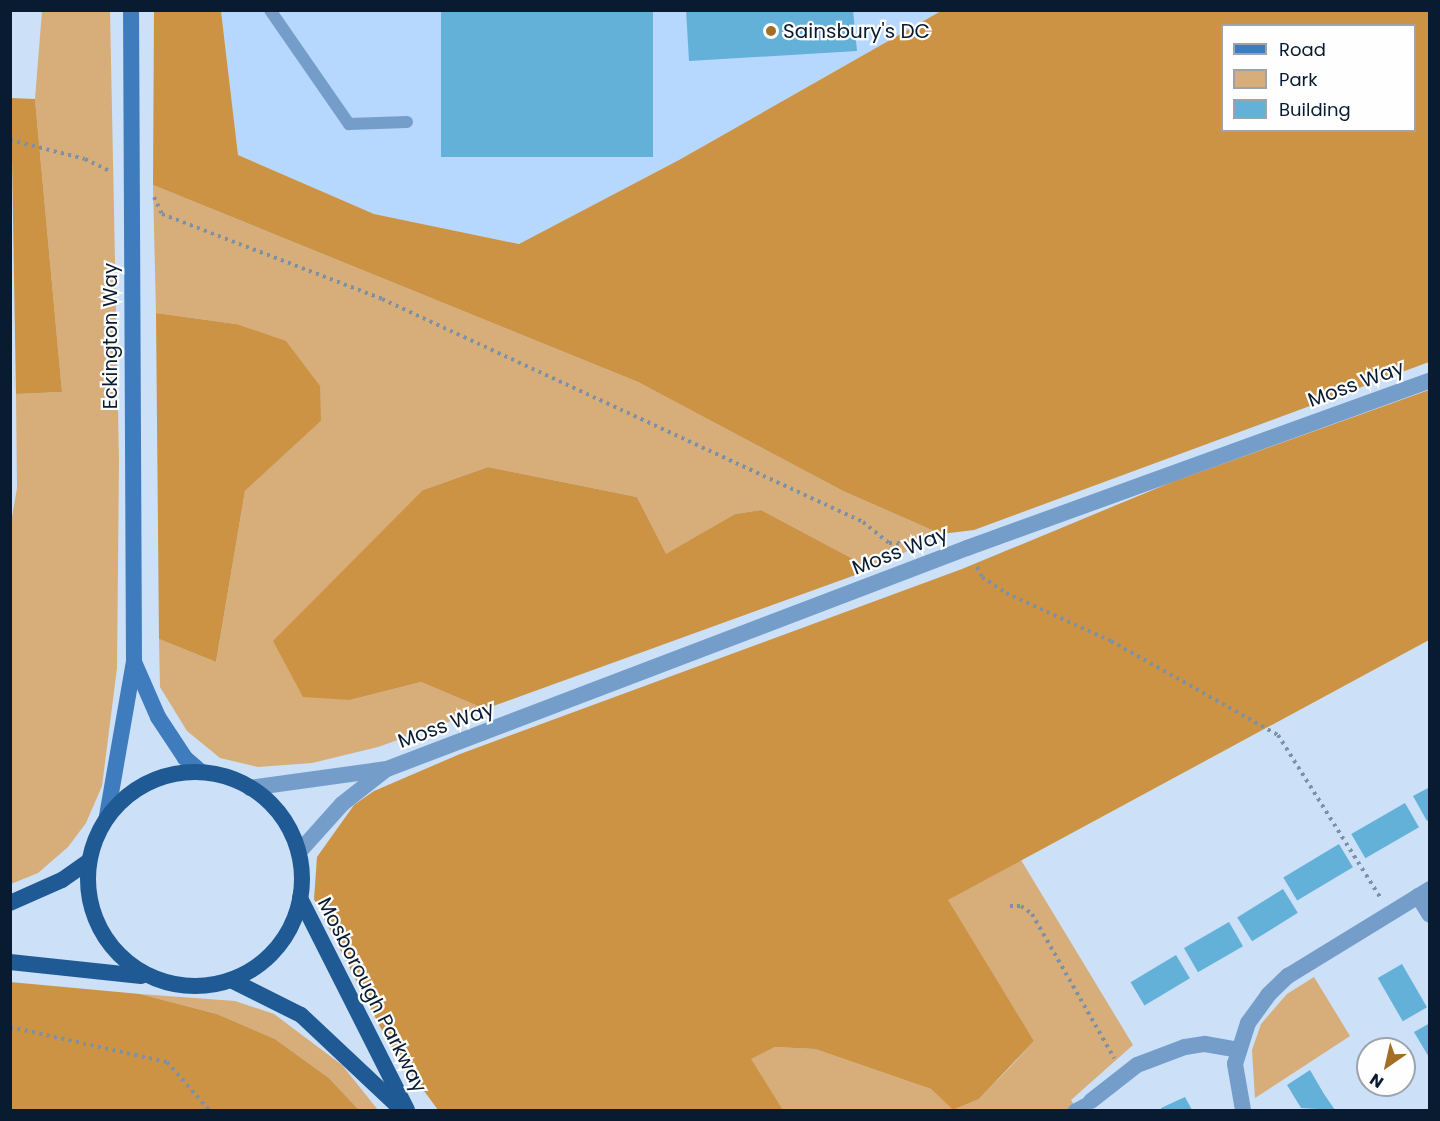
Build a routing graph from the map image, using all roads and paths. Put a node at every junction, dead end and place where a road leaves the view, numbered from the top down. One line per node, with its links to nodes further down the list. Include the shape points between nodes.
1 (131, 10): 5 (main road, Eckington Way)
2 (270, 10): 3 (lane, via 350,124)
3 (407, 122)
4 (10, 140): 5 (path, via 85,159)
5 (131, 182): 7 (path, via 152,192 162,214 382,299 616,404 863,522 889,543); 9 (main road, Eckington Way)
6 (1430, 380): 8 (street, Moss Way)
7 (922, 545)
8 (967, 548): 10 (street, Moss Way); 20 (path, via 982,577 1006,593 1111,641 1278,735)
9 (134, 662): 11 (main road, Eckington Way, via 158,717 185,758); 13 (main road, Eckington Way)
10 (387, 769): 12 (street, Moss Way); 14 (street, Moss Way, via 342,804)
11 (201, 772): 12 (highway); 13 (highway, via 174,773 148,782)
12 (250, 788): 14 (highway, via 272,805)
13 (107, 816): 15 (highway)
14 (299, 852): 17 (highway)
15 (88, 862): 18 (highway, via 62,880); 23 (highway, via 89,898 101,932 123,960)
16 (1424, 893): 20 (street); 21 (street)
17 (300, 898): 24 (highway, via 292,924 277,948 256,968); 30 (highway, Mosborough Parkway)
18 (10, 903)
19 (1010, 906): 27 (path, via 1021,906 1032,914)
20 (1390, 912): 26 (street, via 1288,976 1248,1023)
21 (1430, 915)
22 (10, 962): 23 (highway, via 109,969)
23 (154, 979): 24 (highway, via 196,986)
24 (231, 981): 30 (highway, Mosborough Parkway, via 301,1015)
25 (10, 1027): 29 (path, via 167,1062)
26 (1238, 1050): 27 (street, via 1205,1044 1185,1047); 32 (street, via 1235,1083)
27 (1123, 1074): 28 (street)
28 (1092, 1101): 31 (lane)
29 (209, 1110)
30 (405, 1110)
31 (1074, 1110)
32 (1243, 1110)

